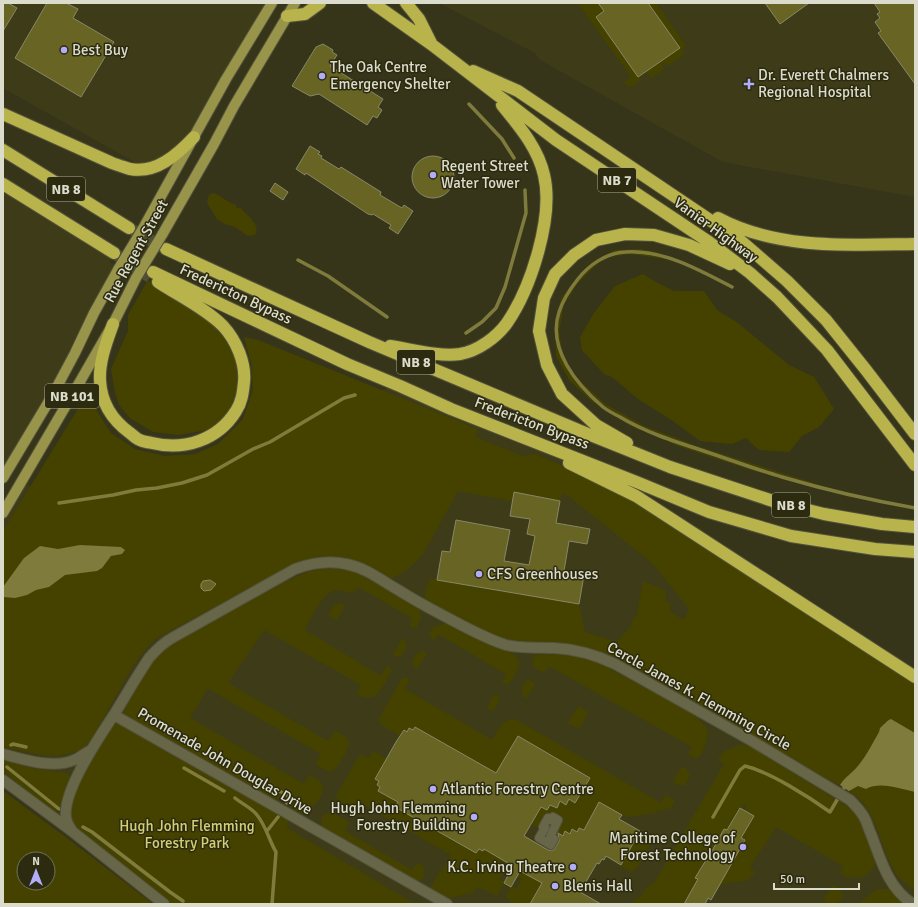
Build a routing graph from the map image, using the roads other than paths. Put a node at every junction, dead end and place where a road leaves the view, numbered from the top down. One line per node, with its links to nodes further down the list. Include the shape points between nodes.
1 (294, 3): 6 (main road, Rue Regent Street / NB 101)
2 (320, 3): 6 (highway, via 305,14)
3 (372, 3): 7 (highway, Vanier Highway / NB 7)
4 (406, 3): 7 (highway, via 419,19)
5 (271, 4): 11 (main road, Rue Regent Street / NB 101)
6 (287, 16): 20 (main road, Rue Regent Street / NB 101, bridge, via 136,278)
7 (431, 44): 8 (highway, Vanier Highway / NB 7)
8 (457, 64): 9 (highway, Vanier Highway / NB 7); 14 (highway, Vanier Highway / NB 7, via 518,91)
9 (488, 89): 19 (highway, Vanier Highway / NB 7, via 556,140 709,242); 21 (highway, via 523,131 544,175 547,198 544,226 519,303 507,324 494,336 480,347 460,354 432,353)
10 (3, 114): 11 (highway, via 130,169 147,169 161,165 180,152)
11 (194, 137): 26 (main road, Rue Regent Street / NB 101, bridge, via 94,313 52,396)
12 (3, 150): 15 (highway, NB 8)
13 (3, 184): 18 (highway, NB 8)
14 (665, 189): 16 (highway, via 729,224 758,234 818,244); 23 (highway, Vanier Highway / NB 7, via 741,241 788,281 826,320)
15 (129, 228)
16 (915, 244)
17 (166, 249): 21 (highway, Fredericton Bypass / NB 8)
18 (114, 254)
19 (750, 274): 24 (highway, Vanier Highway / NB 7, via 777,297 827,350); 25 (highway, via 689,245 654,235 625,234 596,240 574,255 555,274 544,298 539,331 547,365 562,394 596,425)
20 (113, 324): 22 (highway, Fredericton Bypass / NB 8, via 101,368 101,390 107,408 123,428 140,440 163,446 184,445 215,434 236,411 241,400 244,368 236,346 223,327 204,310 151,275); 27 (main road, Rue Regent Street / NB 101)
21 (369, 342): 25 (highway, Fredericton Bypass / NB 8)
22 (452, 409): 29 (highway, Fredericton Bypass / NB 8, via 709,512 791,536 875,549); 30 (highway, via 636,496)
23 (915, 434)
24 (915, 465)
25 (670, 467): 28 (highway, Fredericton Bypass / NB 8, via 776,502 824,514 882,524)
26 (3, 478)
27 (3, 513)
28 (915, 526)
29 (915, 552)
30 (915, 677)
31 (114, 715): 32 (street, Cercle James K. Flemming Circle); 37 (street, Promenade John Douglas Drive); 38 (street, Cercle James K. Flemming Circle, via 149,658 162,644 295,569 315,563 336,562 359,567 434,611 506,645 555,648 598,656 752,741 827,786 858,808 887,876 895,888)
32 (90, 750): 33 (street, Cercle James K. Flemming Circle, via 74,760 60,763 46,763); 35 (street, Cercle James K. Flemming Circle, via 67,807 66,818)
33 (3, 754)
34 (3, 780): 35 (street)
35 (73, 832): 36 (street)
36 (164, 904)
37 (447, 904)
38 (913, 904)

